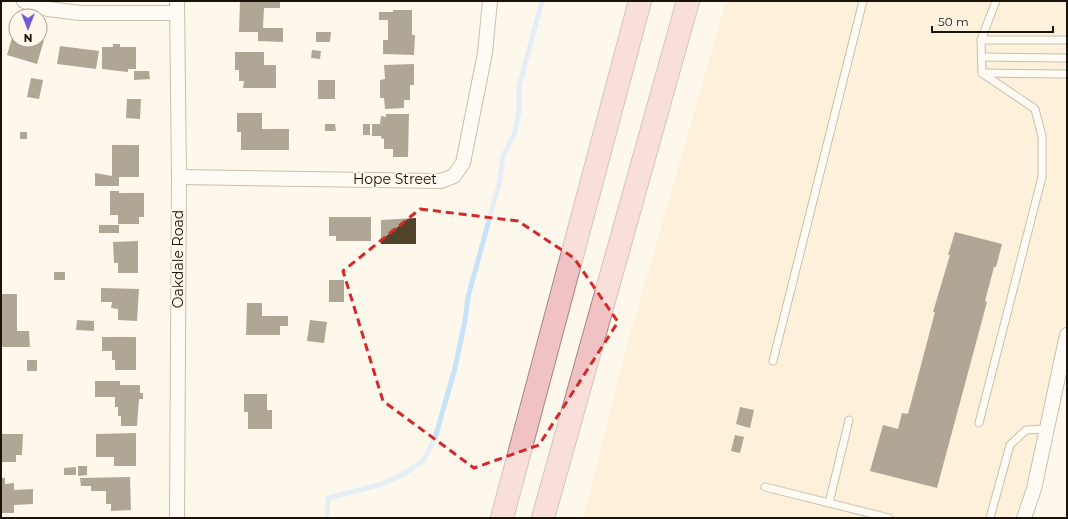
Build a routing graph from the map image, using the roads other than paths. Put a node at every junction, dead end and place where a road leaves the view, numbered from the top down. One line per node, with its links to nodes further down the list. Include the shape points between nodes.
1 (24, 1): 7 (street, via 48,9 80,13)
2 (490, 1): 14 (street, Hope Street, via 485,53 463,163 454,176 441,181)
3 (640, 1): 23 (highway)
4 (688, 1): 24 (highway)
5 (863, 1): 16 (lane)
6 (996, 1): 8 (lane)
7 (177, 7): 14 (street, Oakdale Road)
8 (981, 40): 9 (lane); 10 (lane)
9 (1067, 40)
10 (982, 57): 11 (lane); 12 (lane)
11 (1067, 58)
12 (982, 73): 13 (lane); 18 (lane, via 1035,108 1042,136 1042,177)
13 (1067, 74)
14 (178, 176): 22 (street, Oakdale Road)
15 (1067, 335): 19 (street)
16 (773, 361)
17 (849, 420): 21 (lane)
18 (979, 423)
19 (1047, 429): 26 (lane, via 1026,430 1010,445); 27 (street, via 1034,489)
20 (765, 487): 21 (lane)
21 (829, 503): 25 (lane)
22 (178, 518)
23 (502, 518)
24 (543, 518)
25 (889, 518)
26 (990, 518)
27 (1024, 518)

